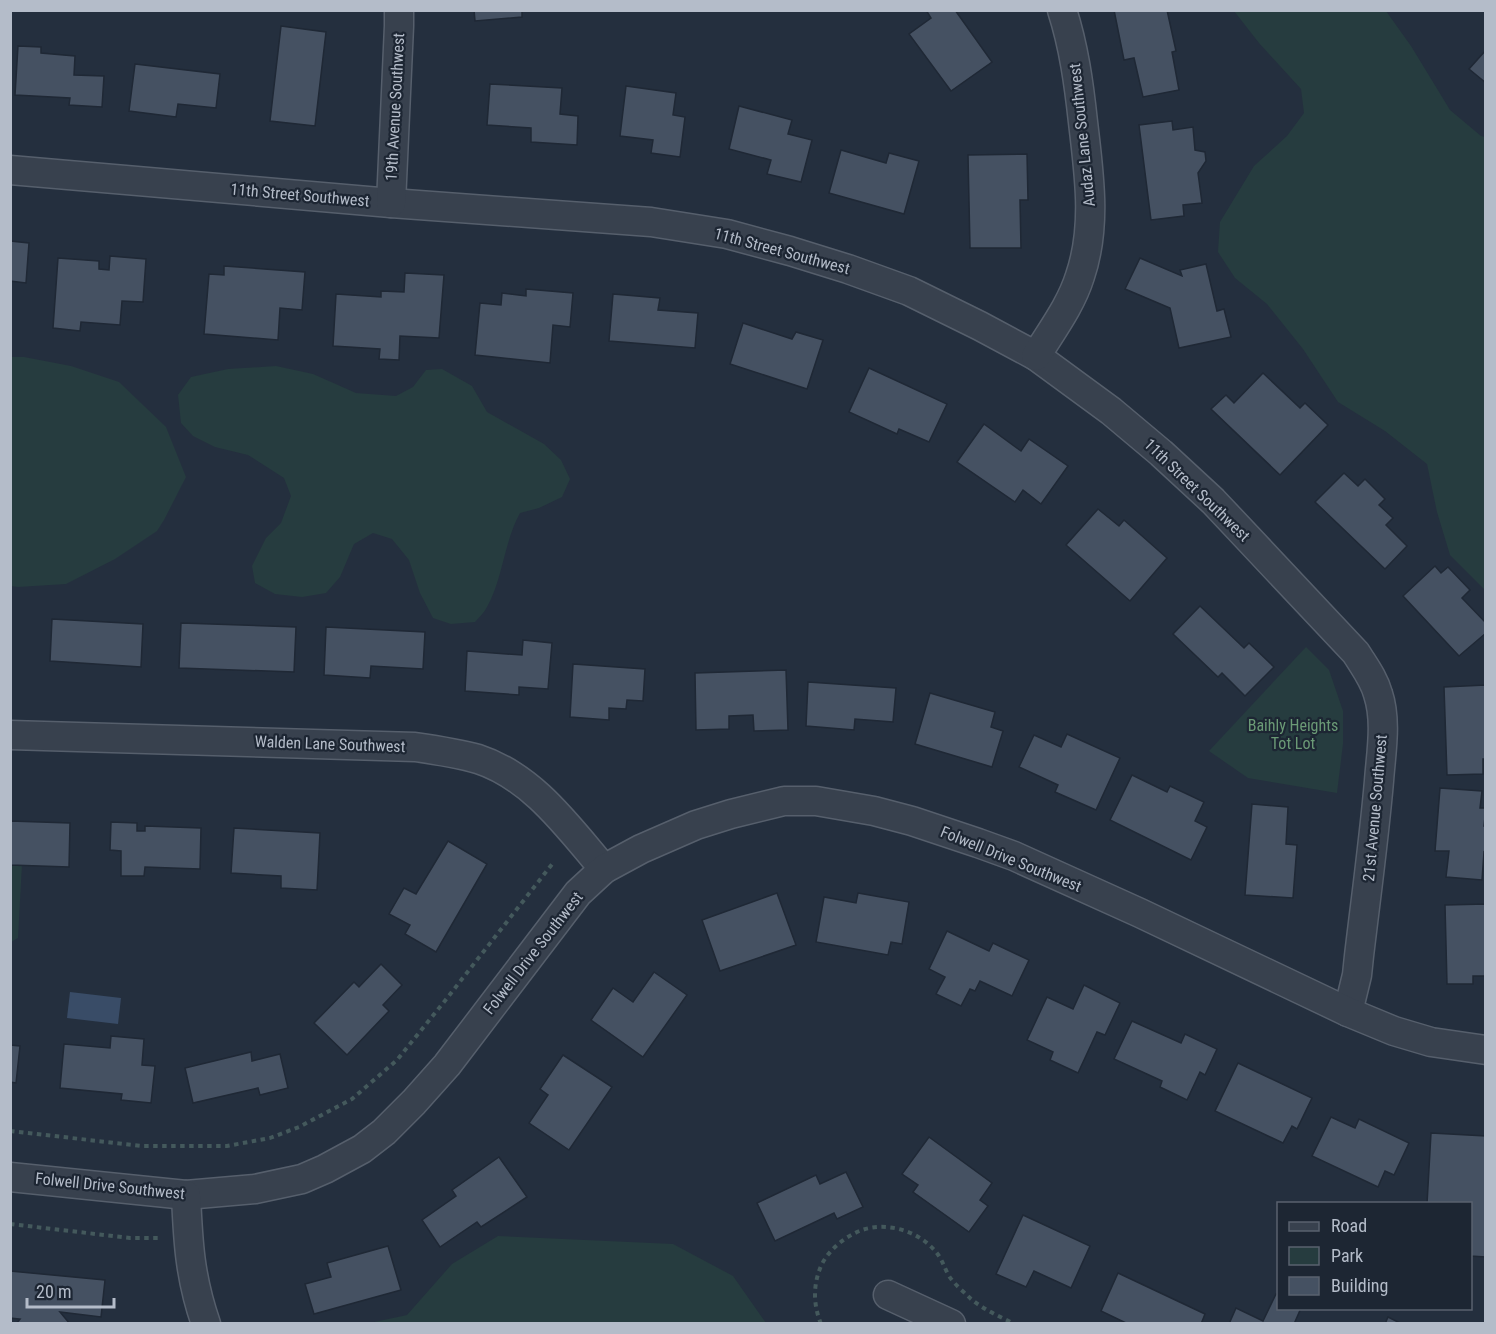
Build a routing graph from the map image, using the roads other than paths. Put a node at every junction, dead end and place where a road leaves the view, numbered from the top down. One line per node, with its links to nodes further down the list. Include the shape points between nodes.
1 (399, 10): 4 (street, 19th Avenue Southwest)
2 (1062, 10): 5 (street, Audaz Lane Southwest, via 1077,70 1091,195 1090,233 1080,277)
3 (10, 170): 4 (street, 11th Street Southwest)
4 (391, 203): 5 (street, 11th Street Southwest, via 651,222 727,234 909,291)
5 (1036, 356): 6 (street, 11th Street Southwest, via 1111,411 1178,469)
6 (1326, 620): 9 (street, 21st Avenue Southwest, via 1369,674 1382,716 1377,805)
7 (10, 735): 8 (street, Walden Lane Southwest, via 443,751 479,760 529,787)
8 (604, 869): 9 (street, Folwell Drive Southwest, via 696,825 784,801 816,801 874,811 1014,856); 12 (street, Folwell Drive Southwest, via 578,893 447,1065 384,1132 362,1149 302,1179 255,1189)
9 (1348, 1012): 10 (street, Folwell Drive Southwest, via 1431,1042)
10 (1485, 1050)
11 (10, 1177): 12 (street, Folwell Drive Southwest)
12 (186, 1195): 14 (street, via 190,1261)
13 (888, 1295): 15 (street)
14 (206, 1323)
15 (951, 1323)

